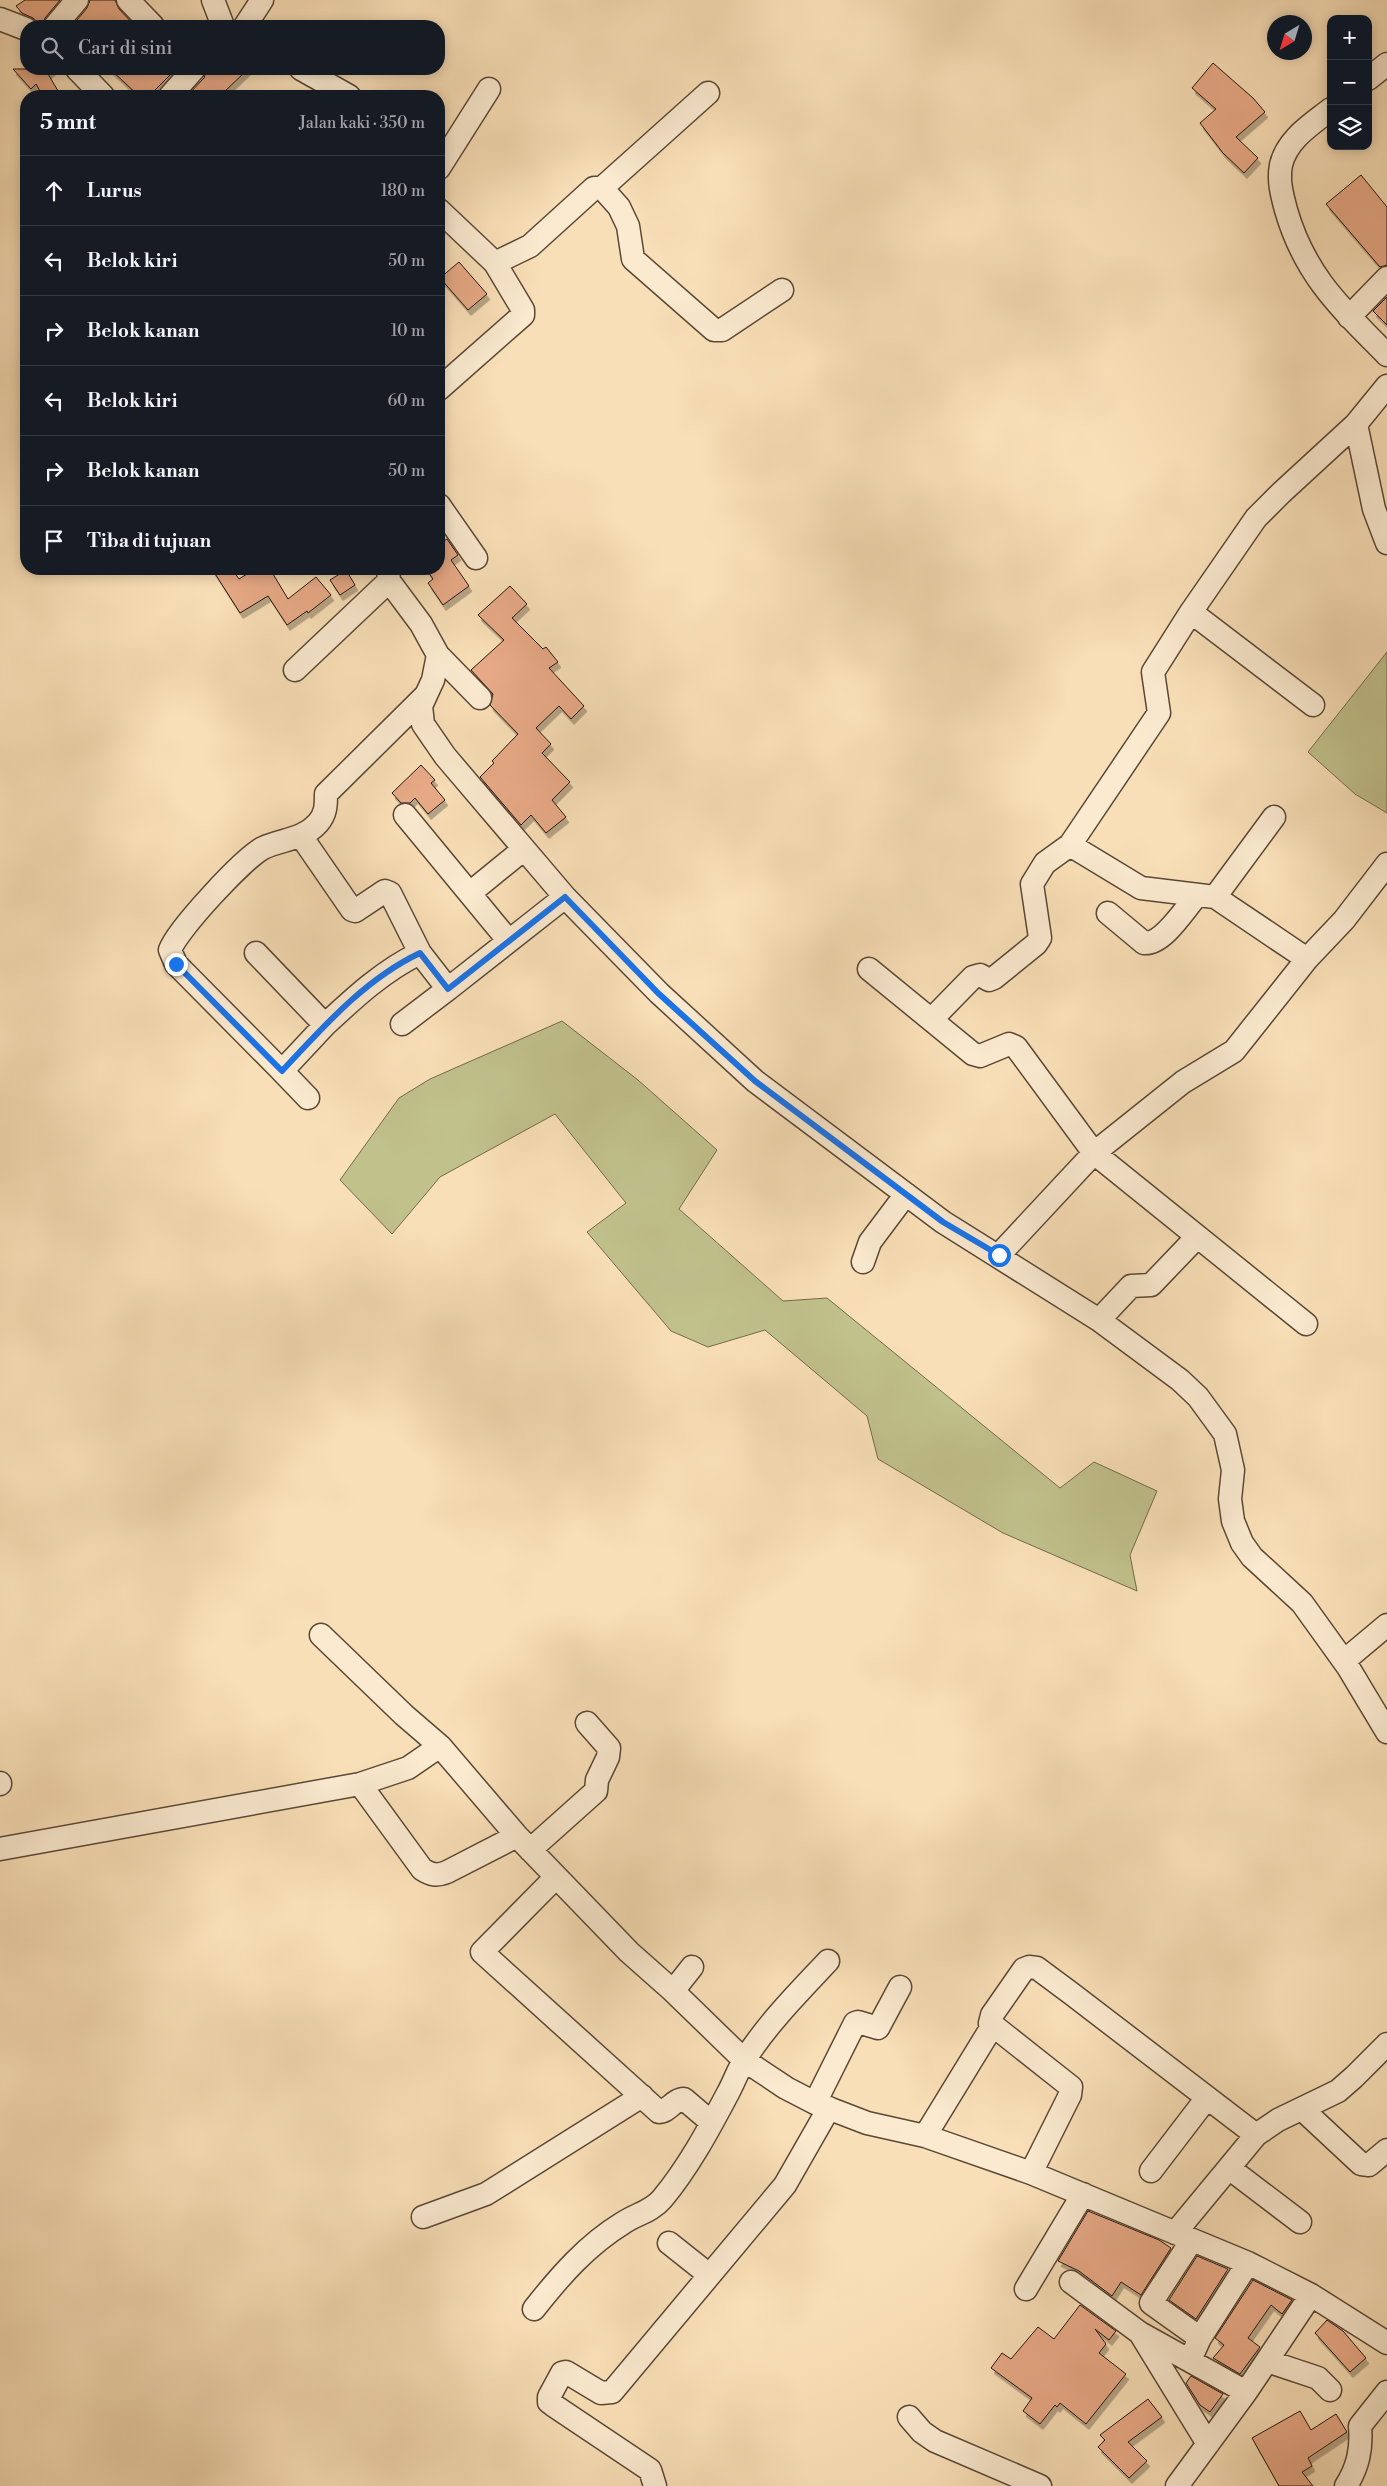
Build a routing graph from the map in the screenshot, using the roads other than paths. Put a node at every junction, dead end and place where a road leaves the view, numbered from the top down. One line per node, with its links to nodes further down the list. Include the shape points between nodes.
1 (78, 0): 6 (street)
2 (128, 0): 7 (street)
3 (213, 0): 8 (street)
4 (262, 0): 9 (street)
5 (0, 19): 10 (street)
6 (60, 20)
7 (147, 20)
8 (221, 20)
9 (249, 20)
10 (20, 26)
11 (1387, 64): 15 (street)
12 (83, 75): 17 (street)
13 (186, 75): 18 (street)
14 (312, 75): 19 (street)
15 (1372, 76)
16 (489, 89): 22 (street)
17 (97, 90)
18 (175, 90)
19 (338, 90)
20 (708, 94): 23 (street)
21 (1327, 112): 28 (street, via 1299,134 1289,148 1281,164 1280,188 1292,230 1306,262 1330,298)
22 (445, 159)
23 (602, 188): 25 (street, via 594,188 576,202 530,246); 27 (street, via 628,226 633,259 714,330 722,330)
24 (445, 216): 25 (street)
25 (495, 263): 30 (street, via 524,315)
26 (1387, 278): 28 (street)
27 (782, 290)
28 (1349, 316): 29 (street)
29 (1387, 355)
30 (445, 384)
31 (1387, 386): 32 (street)
32 (1356, 424): 34 (street, via 1374,509); 37 (street, via 1256,518)
33 (445, 514): 35 (street)
34 (1387, 543)
35 (476, 558)
36 (388, 575): 38 (street); 39 (street)
37 (1191, 612): 42 (street); 46 (street, via 1153,672 1159,709 1157,716)
38 (438, 655): 40 (street, via 433,680); 41 (street)
39 (295, 670)
40 (425, 696): 45 (street, via 326,794 326,809 318,822); 47 (street, via 421,715 431,738)
41 (480, 698)
42 (1313, 705)
43 (404, 815): 49 (street)
44 (1274, 817): 50 (street)
45 (301, 836): 55 (street, via 352,910 384,892 390,892); 62 (street, via 263,848 246,861 181,933 170,950 176,964)
46 (1070, 845): 50 (street, via 1141,888); 59 (street, via 1045,863 1032,884 1040,938 1036,944 994,978 973,977)
47 (524, 849): 49 (street); 51 (street)
48 (1387, 864): 56 (street, via 1344,920)
49 (470, 893): 53 (street)
50 (1206, 896): 52 (street, via 1150,944 1144,943); 56 (street)
51 (565, 897): 53 (street); 65 (street, via 658,993 755,1081)
52 (1108, 914)
53 (508, 940): 58 (street)
54 (256, 953): 61 (street)
55 (420, 953): 58 (street); 61 (street, via 400,962)
56 (1307, 959): 64 (street, via 1234,1051 1183,1082)
57 (869, 969): 59 (street)
58 (448, 989): 60 (street)
59 (932, 1019): 64 (street, via 977,1057 1009,1044 1016,1047)
60 (402, 1024)
61 (325, 1025): 62 (street)
62 (282, 1071): 63 (street)
63 (308, 1098)
64 (1094, 1153): 66 (street); 67 (street)
65 (906, 1194): 67 (street, via 943,1222); 68 (street, via 870,1242)
66 (1196, 1238): 69 (street, via 1151,1285 1131,1286); 70 (street)
67 (999, 1255): 69 (street)
68 (863, 1262)
69 (1098, 1320): 73 (street, via 1180,1380 1225,1434 1232,1470 1232,1520 1242,1543 1252,1557 1302,1604)
70 (1306, 1324)
71 (1387, 1625): 73 (street)
72 (321, 1635): 76 (street)
73 (1346, 1664): 75 (street)
74 (587, 1723): 78 (street, via 609,1748 596,1791)
75 (1387, 1732)
76 (440, 1746): 77 (street, via 408,1768); 78 (street)
77 (360, 1784): 78 (street, via 422,1869 429,1874 439,1875); 79 (street)
78 (523, 1843): 80 (street)
79 (0, 1849)
80 (556, 1877): 84 (street, via 629,1952); 88 (street, via 482,1952)
81 (828, 1961): 87 (street)
82 (692, 1967): 84 (street)
83 (900, 1987): 90 (street, via 878,2028 855,2024)
84 (673, 1991): 87 (street)
85 (992, 2025): 89 (street, via 992,2015 1024,1969 1033,1966 1150,2052); 93 (street); 98 (street, via 1071,2087)
86 (1387, 2044): 91 (street, via 1338,2091)
87 (744, 2060): 90 (street); 92 (street)
88 (642, 2096): 92 (street, via 661,2112 684,2099); 100 (street, via 486,2194)
89 (1206, 2099): 94 (street); 97 (street)
90 (822, 2106): 93 (street, via 867,2123); 105 (street, via 785,2185 753,2226)
91 (1302, 2109): 94 (street, via 1278,2120); 95 (street, via 1365,2166)
92 (711, 2122): 109 (street, via 679,2177 660,2202 624,2222 581,2255)
93 (925, 2136): 98 (street)
94 (1256, 2136): 96 (street)
95 (1387, 2150)
96 (1229, 2168): 101 (street); 102 (street)
97 (1151, 2171)
98 (1031, 2173): 99 (street)
99 (1083, 2194): 102 (street); 107 (street)
100 (423, 2217)
101 (1300, 2222)
102 (1183, 2236): 104 (street); 111 (street, via 1151,2303)
103 (669, 2243): 105 (street)
104 (1248, 2263): 108 (street); 111 (street)
105 (708, 2274): 120 (street, via 612,2392 601,2393 566,2372 549,2397 553,2405 650,2470)
106 (1071, 2282): 110 (street)
107 (1026, 2289)
108 (1311, 2295): 112 (street); 114 (street)
109 (534, 2309)
110 (1140, 2333): 113 (street); 119 (street)
111 (1200, 2338): 113 (street)
112 (1387, 2343)
113 (1190, 2360): 116 (street)
114 (1267, 2361): 115 (street, via 1318,2378); 116 (street)
115 (1330, 2390)
116 (1246, 2392): 119 (street)
117 (1387, 2392): 123 (street, via 1360,2426 1362,2444 1356,2471)
118 (908, 2417): 121 (street, via 935,2441)
119 (1208, 2444): 122 (street)
120 (654, 2486)
121 (1040, 2486)
122 (1177, 2486)
123 (1346, 2486)

